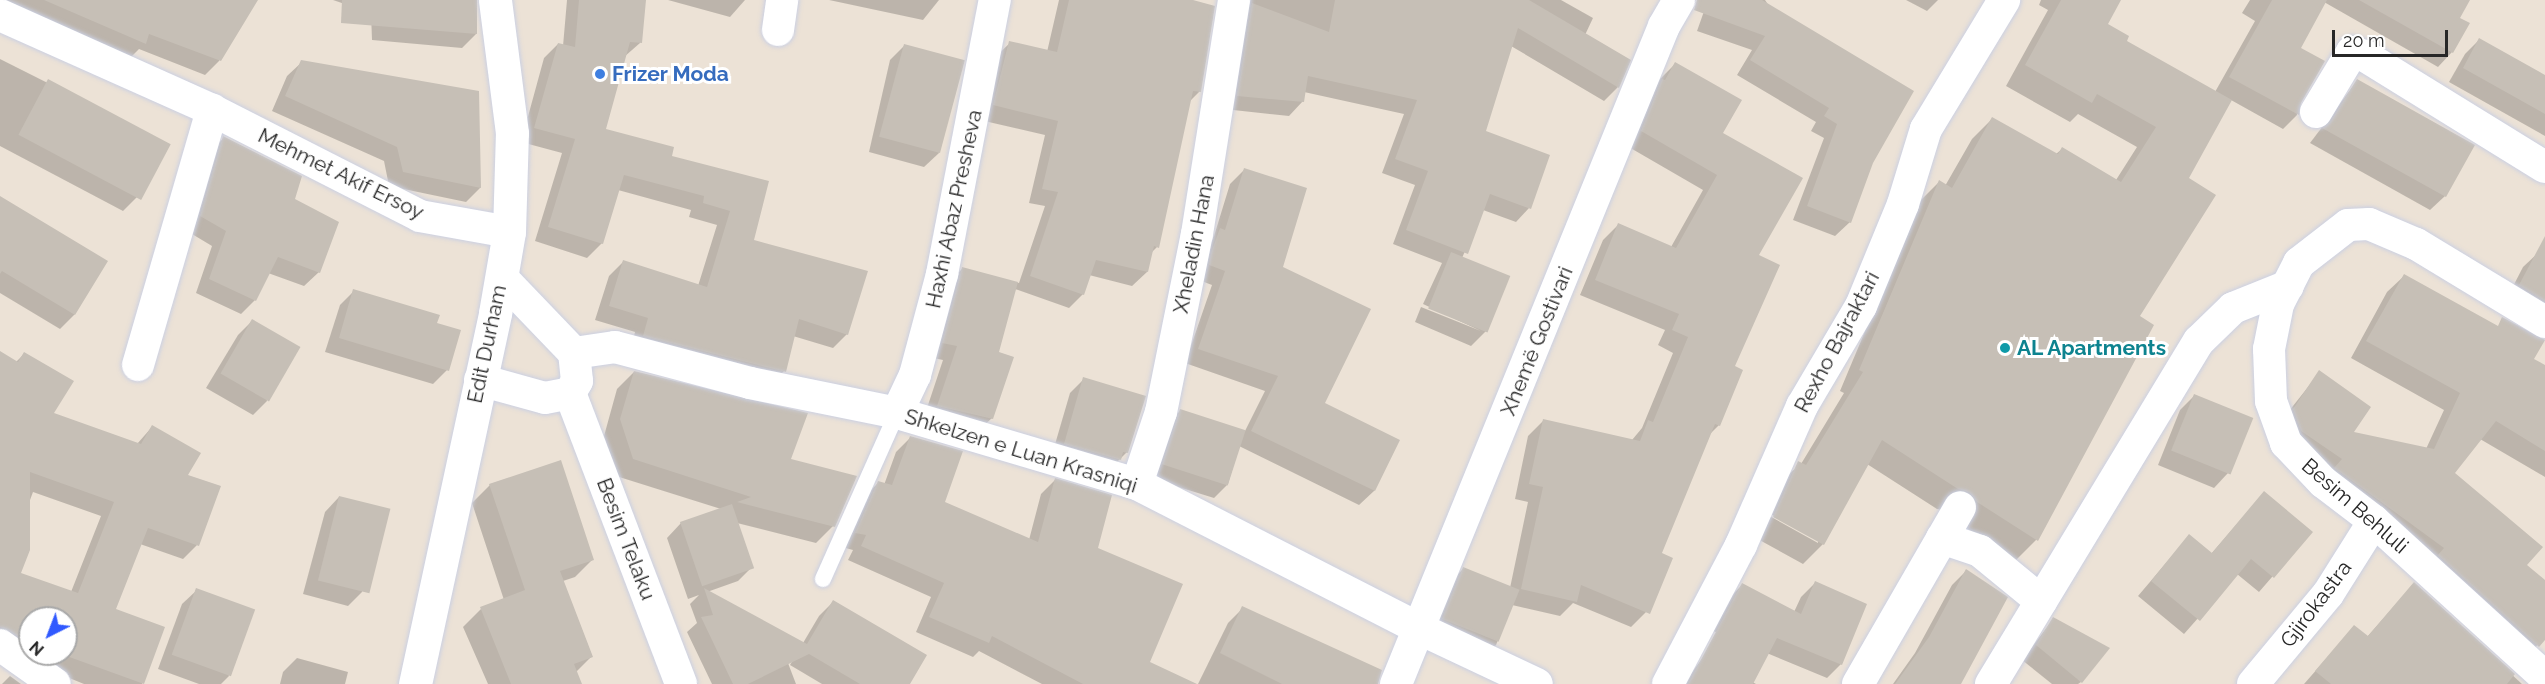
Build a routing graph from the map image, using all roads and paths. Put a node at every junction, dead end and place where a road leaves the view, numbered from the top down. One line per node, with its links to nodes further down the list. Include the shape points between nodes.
1 (495, 0): 10 (street, Edit Durham, via 512,133)
2 (995, 0): 18 (street, Haxhi Abaz Presheva, via 942,274 915,375)
3 (1234, 0): 19 (street, Xheladin Hana, via 1197,234 1166,389)
4 (1679, 0): 25 (street, Xhemë Gostivari, via 1664,26)
5 (2004, 0): 33 (street, Rexho Bajraktari, via 1926,129 1903,204 1861,306 1802,406 1741,545)
6 (0, 15): 7 (street, Mehmet Akif Ersoy)
7 (212, 110): 10 (street, Mehmet Akif Ersoy, via 420,216); 15 (street)
8 (2316, 112): 9 (street, via 2352,52 2365,56)
9 (2545, 167)
10 (509, 232): 11 (street, Edit Durham)
11 (502, 278): 14 (street); 16 (street, Edit Durham)
12 (2288, 286): 13 (street, Besim Behluli, via 2300,263 2325,241 2348,225 2369,224 2416,244); 21 (street, Besim Behluli, via 2278,304 2269,349 2271,401 2286,443 2324,482); 24 (street, via 2233,308 2199,341)
13 (2545, 322)
14 (574, 353): 17 (street, via 577,381); 18 (street, Shkelzen e Luan Krasniqi, via 615,347 750,383)
15 (138, 366)
16 (480, 380): 17 (street, via 545,398); 29 (street, Edit Durham)
17 (570, 393): 30 (street, Besim Telaku)
18 (897, 413): 19 (street, Shkelzen e Luan Krasniqi); 23 (lane)
19 (1137, 484): 25 (street, Shkelzen e Luan Krasniqi)
20 (1960, 507): 22 (street)
21 (2374, 521): 27 (street, Besim Behluli); 36 (street, Gjirokastra, via 2328,594)
22 (1942, 538): 24 (street, via 1980,552); 34 (street)
23 (824, 579)
24 (2041, 601): 35 (street)
25 (1420, 629): 31 (street, Xhemë Gostivari); 32 (street, Shkelzen e Luan Krasniqi)
26 (0, 645): 28 (street)
27 (2545, 677)
28 (55, 684)
29 (415, 684)
30 (681, 684)
31 (1396, 684)
32 (1538, 684)
33 (1668, 684)
34 (1858, 684)
35 (1991, 684)
36 (2253, 684)

